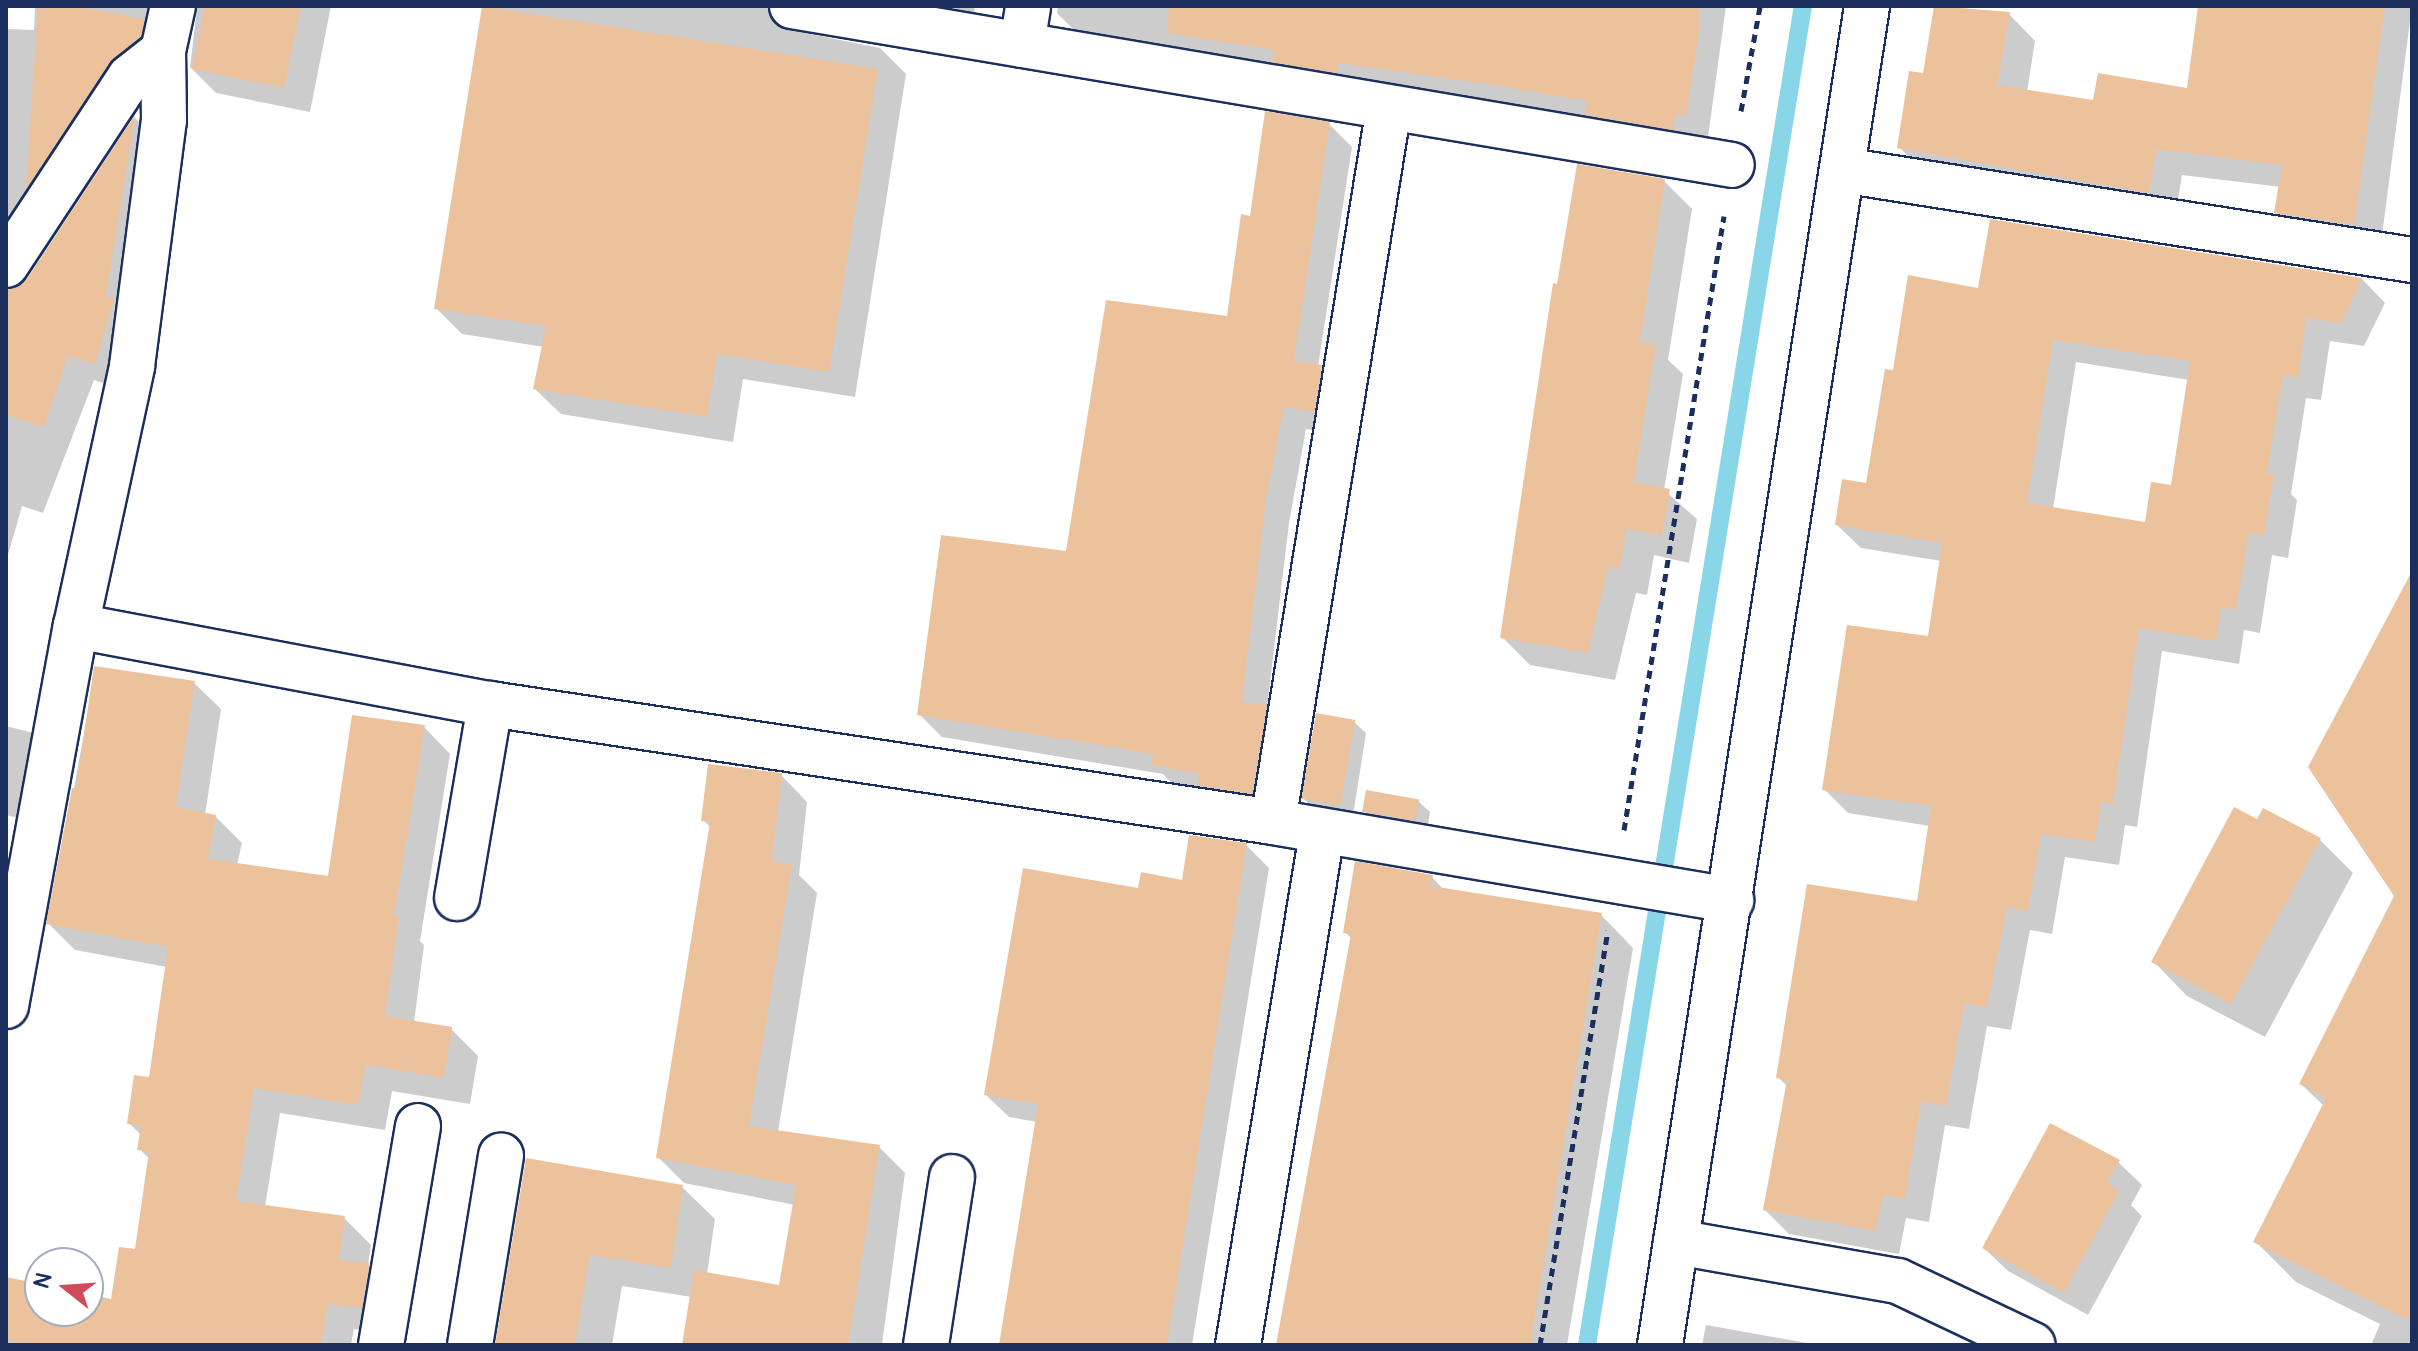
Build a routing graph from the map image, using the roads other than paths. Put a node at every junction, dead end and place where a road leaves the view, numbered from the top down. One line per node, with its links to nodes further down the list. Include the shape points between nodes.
1 (173, 6): 5 (street)
2 (792, 6): 4 (street)
3 (1867, 6): 8 (street)
4 (1025, 26): 6 (street)
5 (163, 51): 10 (street, via 130,77); 11 (street, via 164,120 132,366)
6 (1389, 107): 7 (street); 13 (street)
7 (1732, 165)
8 (1842, 170): 9 (street); 16 (street)
9 (2412, 260)
10 (6, 265)
11 (76, 626): 12 (street); 17 (street)
12 (490, 704): 13 (street); 15 (street)
13 (1273, 822): 14 (street)
14 (1322, 833): 16 (street); 25 (street)
15 (457, 898)
16 (1731, 900): 21 (street)
17 (6, 1006)
18 (418, 1126): 22 (street)
19 (501, 1156): 23 (street)
20 (952, 1177): 24 (street)
21 (1676, 1242): 26 (street); 27 (street, via 1898,1281)
22 (381, 1345)
23 (470, 1345)
24 (926, 1345)
25 (1238, 1345)
26 (1660, 1345)
27 (2033, 1345)

